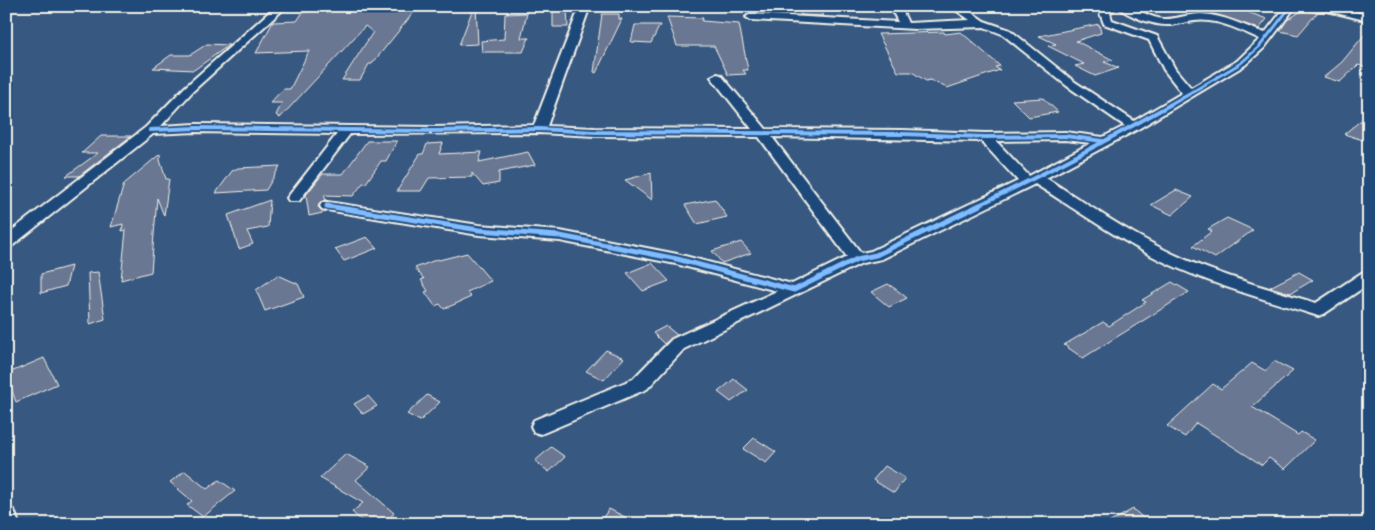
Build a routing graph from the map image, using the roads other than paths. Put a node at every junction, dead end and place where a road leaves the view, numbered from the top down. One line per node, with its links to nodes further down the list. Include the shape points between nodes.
1 (282, 6): 18 (street, via 189,89)
2 (585, 6): 17 (street)
3 (895, 6): 12 (street)
4 (955, 6): 11 (street)
5 (1112, 6): 15 (street, via 1105,13 1107,22 1153,38 1170,70)
6 (1122, 6): 13 (street, via 1166,22 1186,17 1219,19)
7 (1291, 6): 13 (street)
8 (1312, 6): 10 (street)
9 (752, 17): 12 (street)
10 (1369, 18)
11 (982, 23): 12 (street); 16 (street, via 1006,32 1072,84)
12 (904, 25)
13 (1265, 38): 15 (street, via 1241,63)
14 (716, 77): 20 (street)
15 (1190, 93): 16 (street)
16 (1134, 126): 22 (street)
17 (539, 129): 19 (street); 20 (street)
18 (150, 130): 19 (street); 26 (street)
19 (346, 130): 24 (street)
20 (763, 134): 21 (street); 27 (street)
21 (985, 137): 22 (street, via 1065,136); 23 (street)
22 (1103, 141): 23 (street)
23 (1032, 180): 27 (street, via 876,254); 28 (street, via 1168,258 1211,276 1318,310)
24 (294, 198)
25 (328, 206): 29 (street, via 479,230 560,236 677,259)
26 (6, 243)
27 (857, 259): 29 (street)
28 (1369, 276)
29 (794, 290): 30 (street, via 678,344 640,384)
30 (541, 426)
31 (6, 517): 32 (street)
32 (8, 524)

